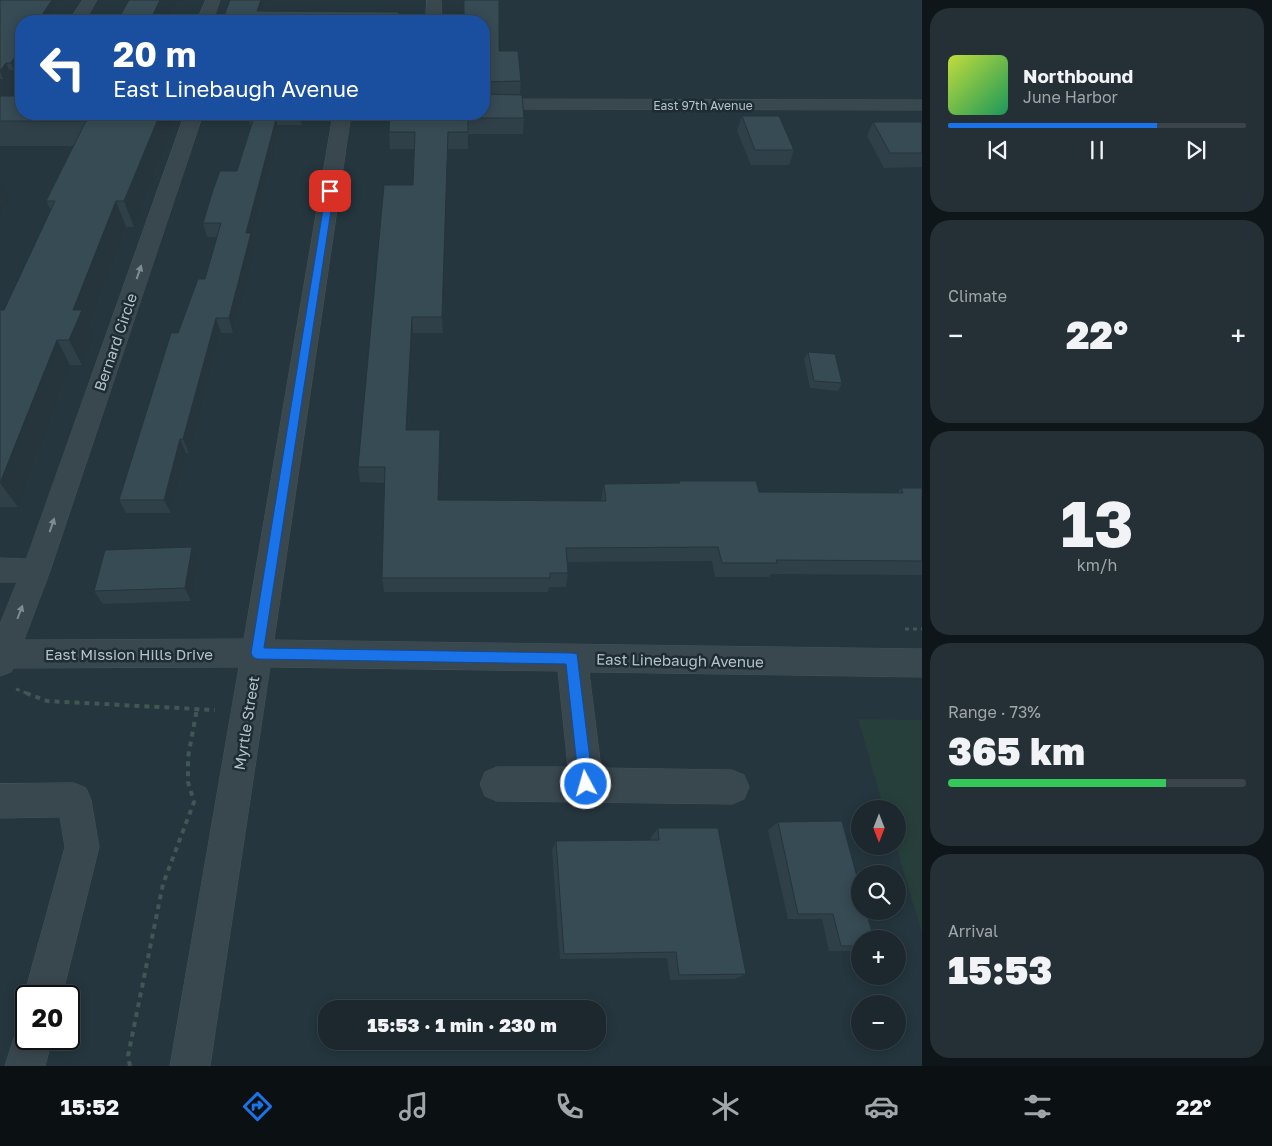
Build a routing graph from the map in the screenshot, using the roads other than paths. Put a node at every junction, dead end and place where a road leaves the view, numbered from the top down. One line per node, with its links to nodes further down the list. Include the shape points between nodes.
1 (90, 0): 4 (street)
2 (213, 0): 5 (street)
3 (434, 0): 6 (street)
4 (81, 15)
5 (207, 15)
6 (434, 15)
7 (490, 104): 8 (street, East 97th Avenue)
8 (922, 105)
9 (192, 120): 12 (street, Bernard Circle, one-way to 9)
10 (341, 120): 13 (street, Myrtle Street)
11 (0, 570): 12 (street)
12 (36, 571): 16 (street, Bernard Circle, one-way to 12)
13 (257, 653): 14 (street, East Linebaugh Avenue); 16 (street, East Mission Hills Drive); 24 (street, Myrtle Street)
14 (572, 658): 15 (street, East Linebaugh Avenue); 18 (street)
15 (922, 663)
16 (4, 664)
17 (497, 784): 18 (street)
18 (586, 784): 19 (street)
19 (732, 787)
20 (0, 801): 21 (street, via 74,800 82,847)
21 (46, 985)
22 (29, 1050): 23 (street)
23 (25, 1066)
24 (190, 1066)

